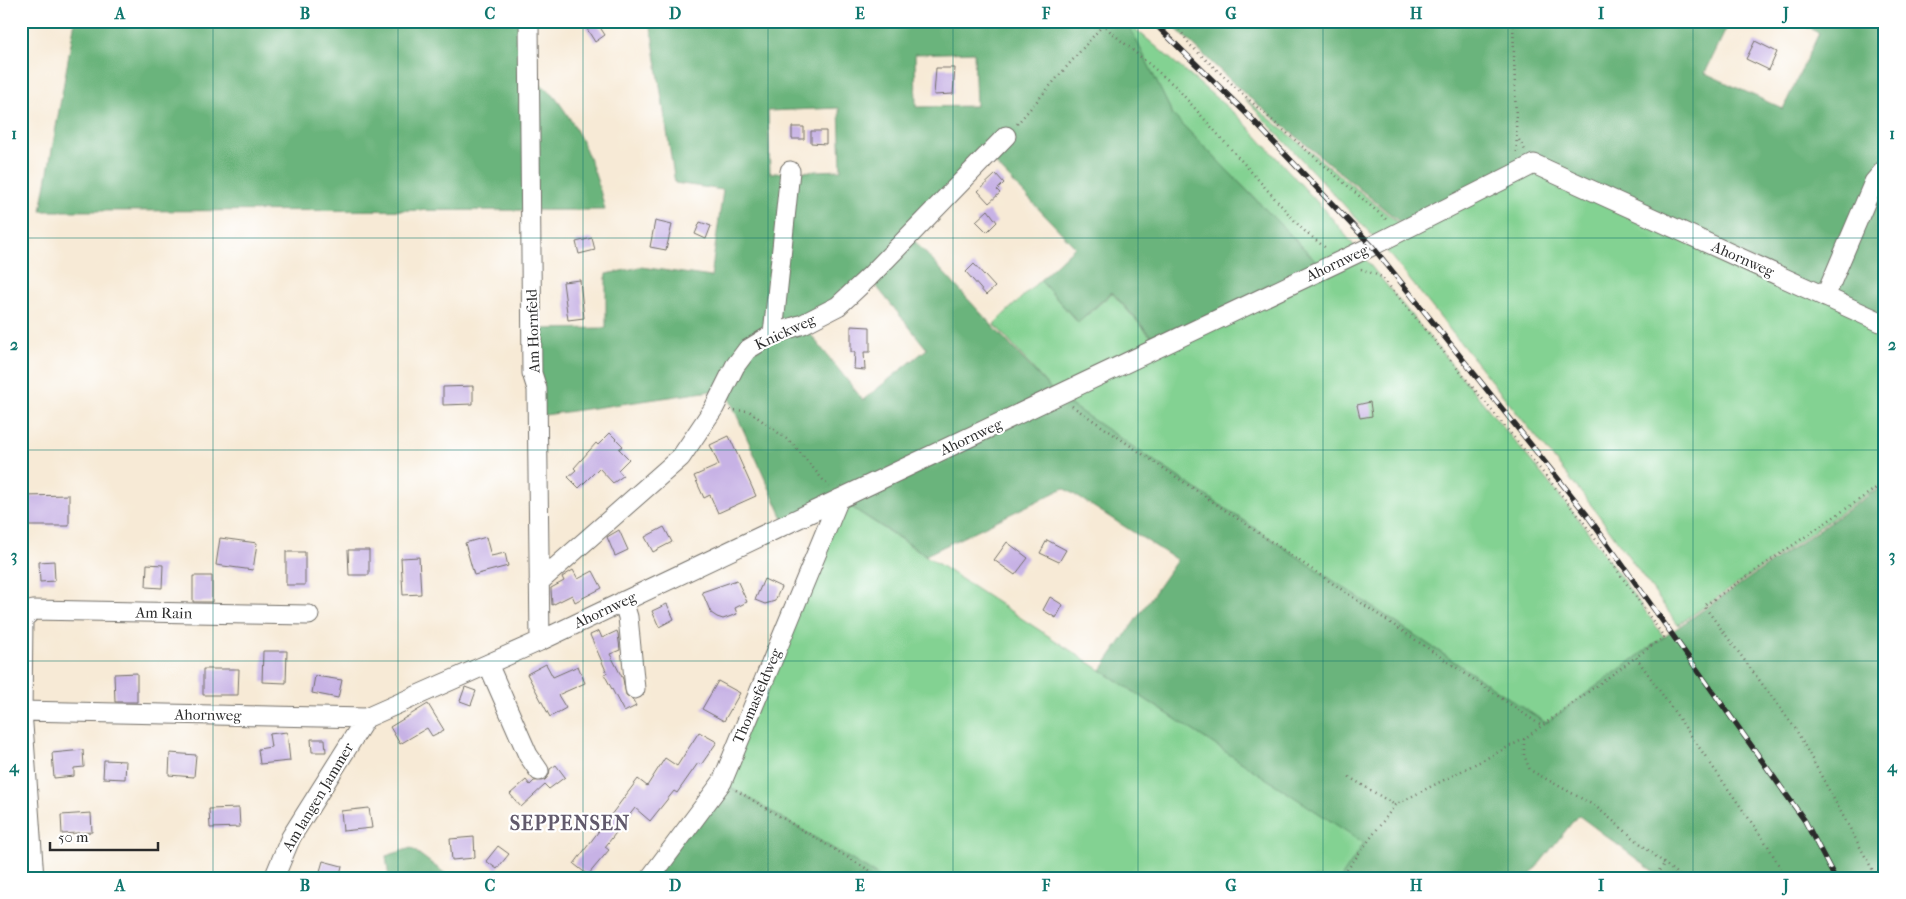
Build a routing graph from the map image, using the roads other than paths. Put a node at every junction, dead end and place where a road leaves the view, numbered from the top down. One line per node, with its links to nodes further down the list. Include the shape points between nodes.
1 (529, 21): 9 (street, Am Hornfeld, via 532,373 538,398)
2 (1006, 136): 7 (street, Knickweg, via 838,306 803,324)
3 (1885, 170): 5 (street, via 1874,182)
4 (790, 171): 7 (street)
5 (1825, 297): 6 (street, Ahornweg); 8 (street, Ahornweg, via 1534,164 1400,232 1334,255 1057,396)
6 (1885, 324)
7 (773, 334): 9 (street, Knickweg, via 747,350 735,366 714,408 681,457)
8 (839, 499): 10 (street, Ahornweg); 21 (street, Thomasfeldweg, via 722,782)
9 (540, 582): 13 (street, Am Hornfeld)
10 (623, 601): 13 (street, Ahornweg); 15 (street, via 628,616)
11 (309, 615): 12 (street, Am Rain, via 33,610)
12 (22, 618): 16 (street, Am Rain)
13 (540, 641): 14 (street, Ahornweg)
14 (488, 664): 17 (street, Ahornweg); 18 (street, via 528,755)
15 (636, 689)
16 (22, 710): 17 (street, Ahornweg); 19 (street)
17 (366, 718): 20 (street, Am langen Jammer, via 291,837)
18 (539, 771)
19 (34, 878)
20 (274, 878)
21 (650, 878)

